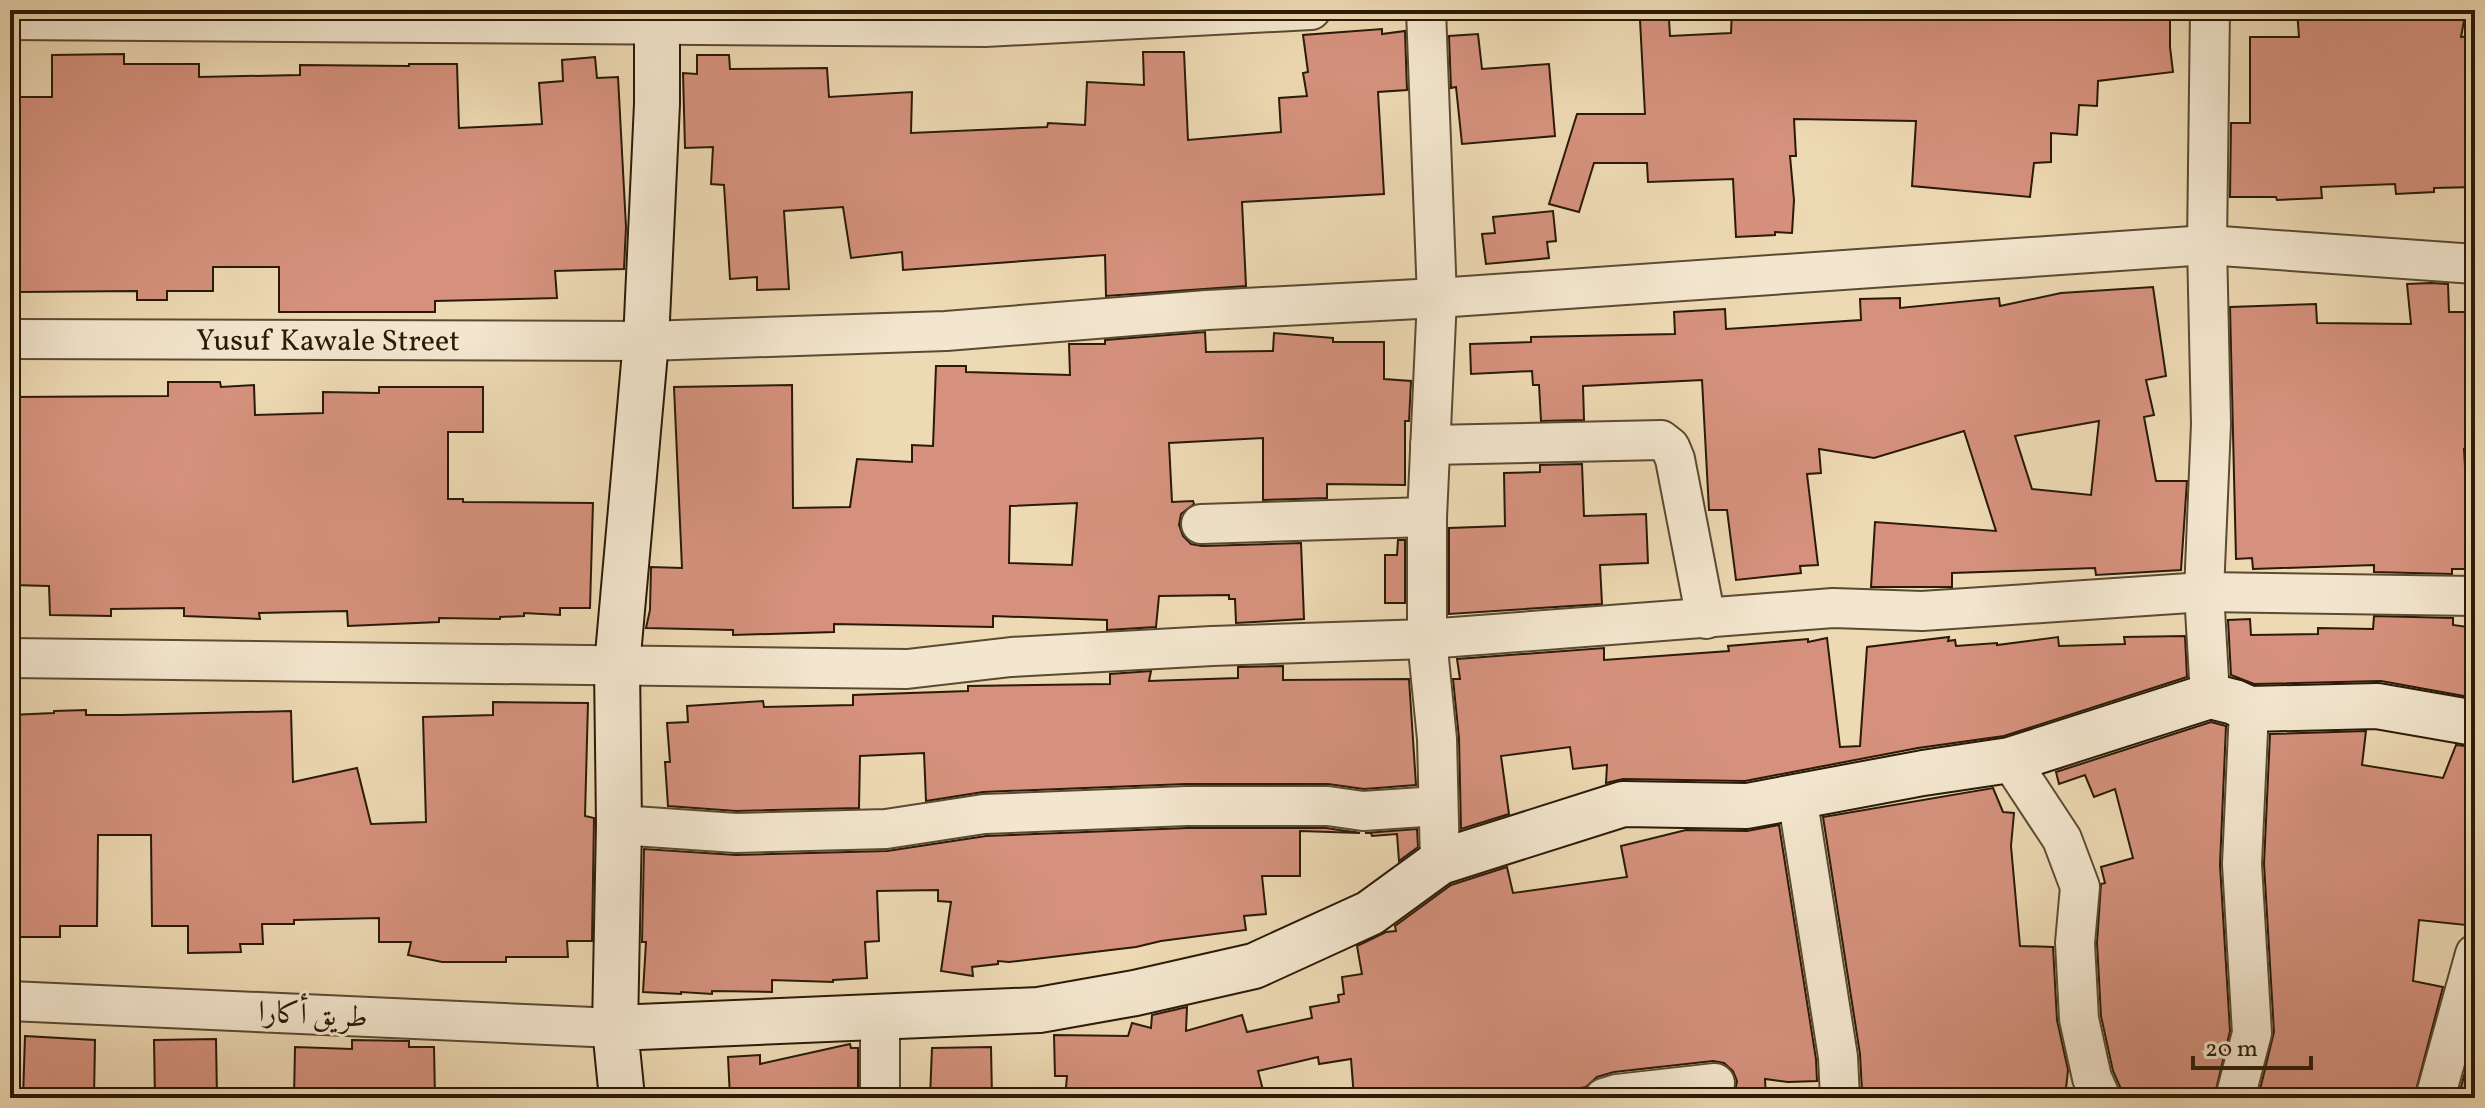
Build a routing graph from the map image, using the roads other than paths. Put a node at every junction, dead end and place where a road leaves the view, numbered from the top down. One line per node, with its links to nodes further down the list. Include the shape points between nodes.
1 (1311, 10): 4 (street, via 985,27)
2 (1426, 10): 8 (street)
3 (2210, 10): 6 (street)
4 (657, 17): 5 (street); 10 (street)
5 (10, 20)
6 (2207, 245): 7 (street, Yusuf Kawale Street); 8 (street, Yusuf Kawale Street); 14 (street, via 2211,424)
7 (2475, 264)
8 (1437, 298): 10 (street, Yusuf Kawale Street, via 946,331); 11 (street)
9 (10, 339): 10 (street, Yusuf Kawale Street)
10 (646, 341): 19 (street)
11 (1430, 445): 12 (street); 16 (street, via 1661,440 1675,459)
12 (1427, 517): 13 (street); 17 (street)
13 (1201, 524)
14 (2204, 592): 15 (street); 16 (street, via 1922,611 1833,608); 20 (street)
15 (2475, 596)
16 (1706, 619): 17 (street)
17 (1427, 639): 19 (street, via 1011,657 907,669); 24 (street)
18 (10, 658): 19 (street)
19 (617, 666): 25 (street)
20 (2229, 702): 21 (street, via 2377,706); 22 (street); 37 (street, via 2252,1033)
21 (2475, 723)
22 (2010, 760): 23 (street); 36 (street, via 2062,839 2080,887 2075,943 2079,1019)
23 (1797, 796): 26 (street, via 1747,806 1623,804); 35 (street)
24 (1438, 806): 25 (street, via 1363,811 1328,806 1156,807 984,814 886,829 736,833); 26 (street)
25 (619, 825): 30 (street)
26 (1440, 862): 29 (street, via 1370,913 1254,966 1039,1010)
27 (2475, 954): 38 (street)
28 (10, 1001): 30 (street, طريق أكارا)
29 (880, 1017): 30 (street); 33 (street)
30 (615, 1028): 32 (street)
31 (1715, 1083): 34 (street)
32 (622, 1098)
33 (880, 1098)
34 (1604, 1098)
35 (1840, 1098)
36 (2101, 1098)
37 (2235, 1098)
38 (2435, 1098)

